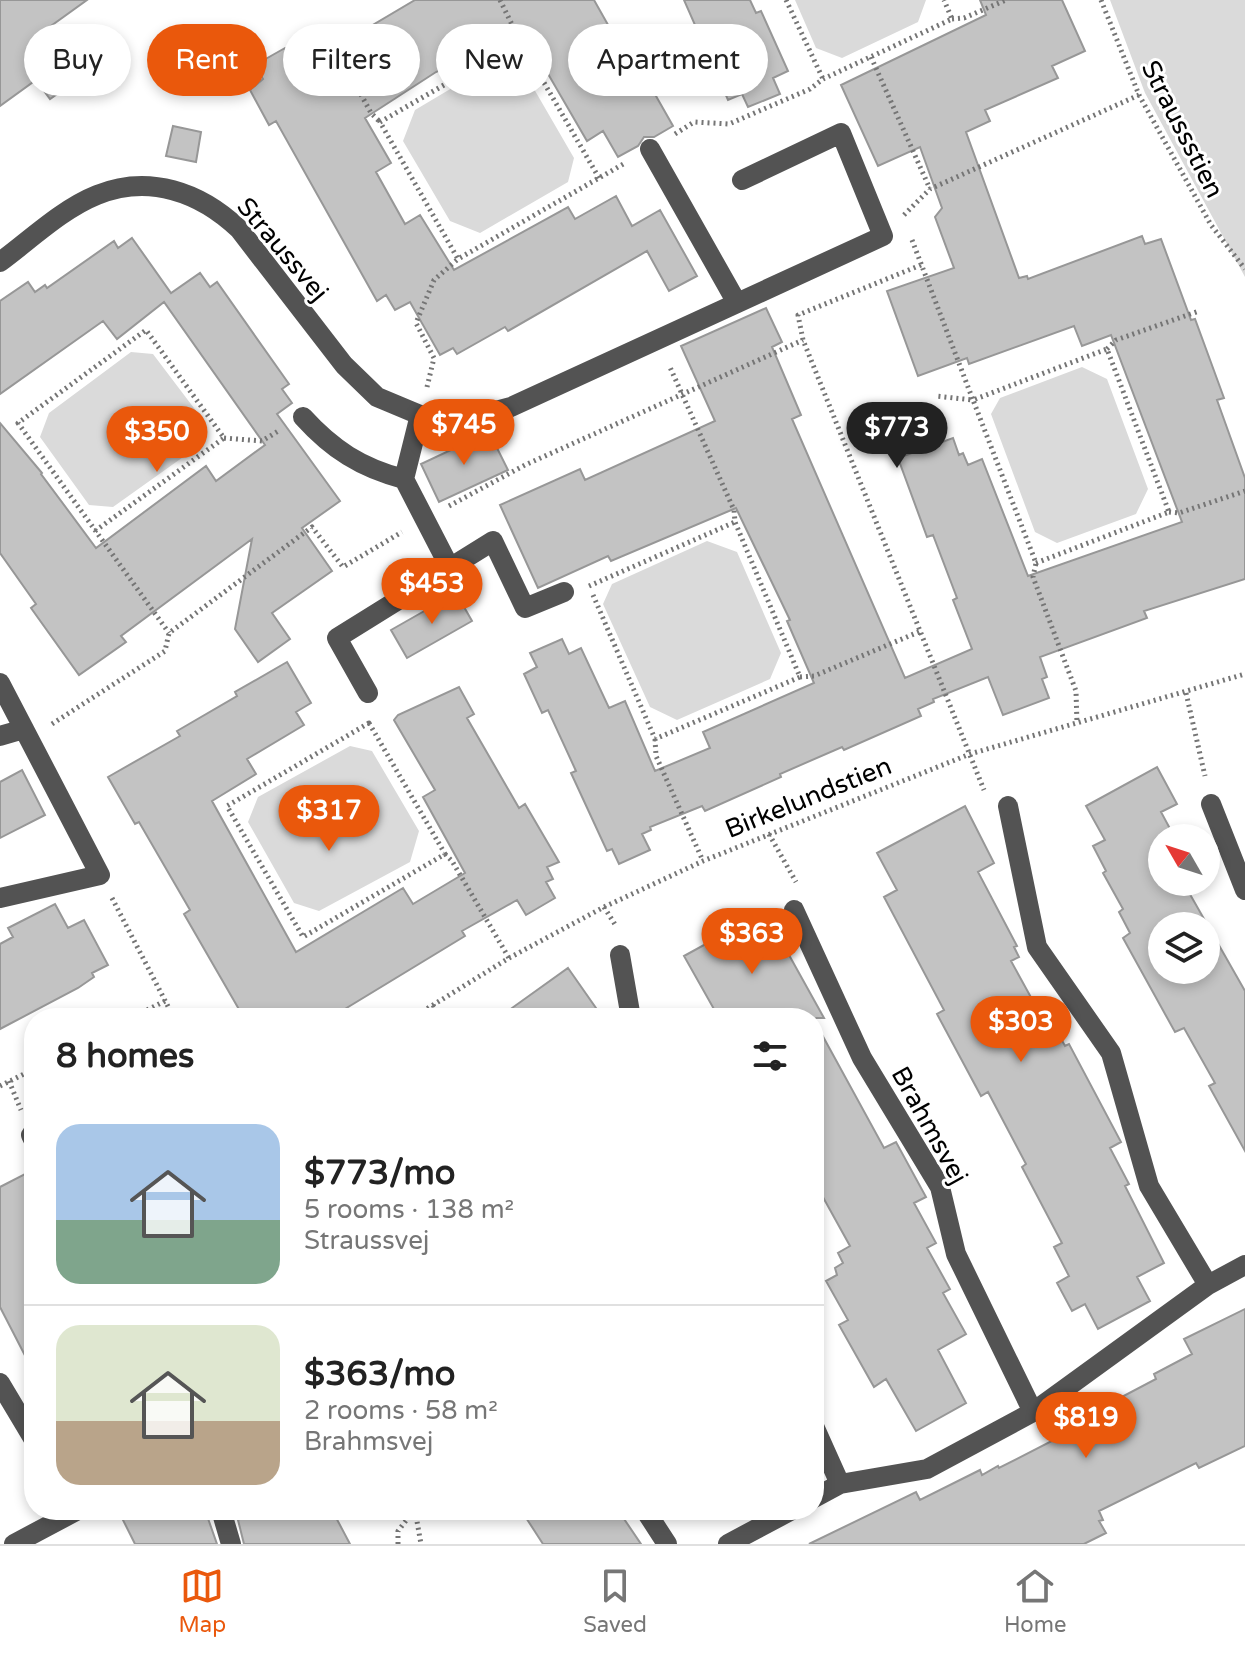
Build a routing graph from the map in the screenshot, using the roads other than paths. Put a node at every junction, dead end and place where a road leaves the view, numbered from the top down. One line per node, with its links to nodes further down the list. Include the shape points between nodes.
1 (650, 149): 4 (street)
2 (742, 180): 4 (street, Straussvej, via 841,133 883,236)
3 (0, 262): 5 (street, Straussvej, via 97,195 122,188 174,189 220,211 239,229 344,365 377,397)
4 (737, 303): 5 (street, Straussvej, via 511,407 466,419)
5 (420, 415): 7 (street)
6 (303, 417): 7 (street, via 347,458)
7 (404, 479): 8 (street)
8 (450, 568): 9 (street, via 493,541 525,608); 11 (street, via 337,638)
9 (564, 592)
10 (0, 683): 12 (street)
11 (368, 693)
12 (27, 734): 13 (street); 17 (street, via 100,875)
13 (0, 736)
14 (1211, 804): 16 (street)
15 (1008, 806): 22 (street, via 1037,947 1111,1053 1149,1186)
16 (1245, 890)
17 (0, 898)
18 (794, 910): 24 (street, Brahmsvej, via 862,1058 940,1187 956,1254)
19 (620, 955): 20 (street)
20 (629, 1008)
21 (1245, 1265): 22 (street)
22 (1208, 1285): 24 (street)
23 (0, 1383): 25 (street)
24 (1033, 1412): 27 (street, via 927,1469)
25 (24, 1423)
26 (824, 1448): 27 (street)
27 (840, 1484): 28 (street)
28 (824, 1493)
29 (59, 1520): 33 (street)
30 (224, 1520): 34 (street)
31 (651, 1520): 35 (street)
32 (773, 1520): 36 (street)
33 (14, 1544)
34 (231, 1544)
35 (667, 1544)
36 (728, 1544)

